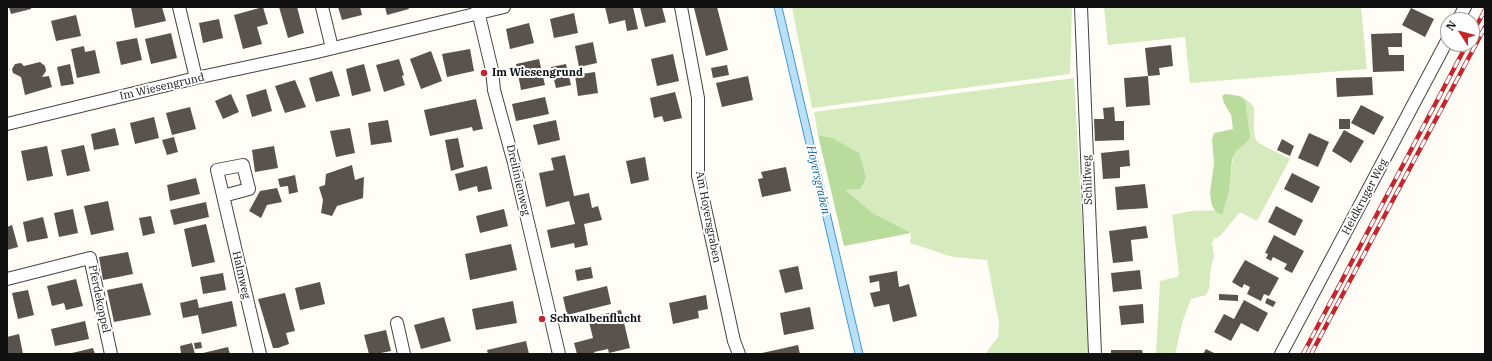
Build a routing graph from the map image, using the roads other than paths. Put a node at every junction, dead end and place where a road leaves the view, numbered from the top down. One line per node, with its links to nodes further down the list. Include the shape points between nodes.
1 (179, 7): 9 (street)
2 (322, 7): 7 (street)
3 (504, 7): 6 (street, Im Wiesengrund)
4 (681, 7): 18 (street, Am Hoyersgraben, via 698,98 698,176)
5 (1081, 7): 19 (street, Schilfweg)
6 (478, 10): 7 (street, Im Wiesengrund); 17 (street, Dreilinienweg, via 494,90)
7 (332, 48): 9 (street, Im Wiesengrund)
8 (1441, 52): 20 (street, Heidkruger Weg)
9 (196, 78): 10 (street, Im Wiesengrund)
10 (7, 124)
11 (223, 196): 15 (street, Halmweg)
12 (7, 279): 14 (street, Pferdekoppel, via 90,258)
13 (397, 323): 16 (street)
14 (111, 354)
15 (260, 354)
16 (404, 354)
17 (559, 354)
18 (739, 354)
19 (1095, 354)
20 (1281, 354)

